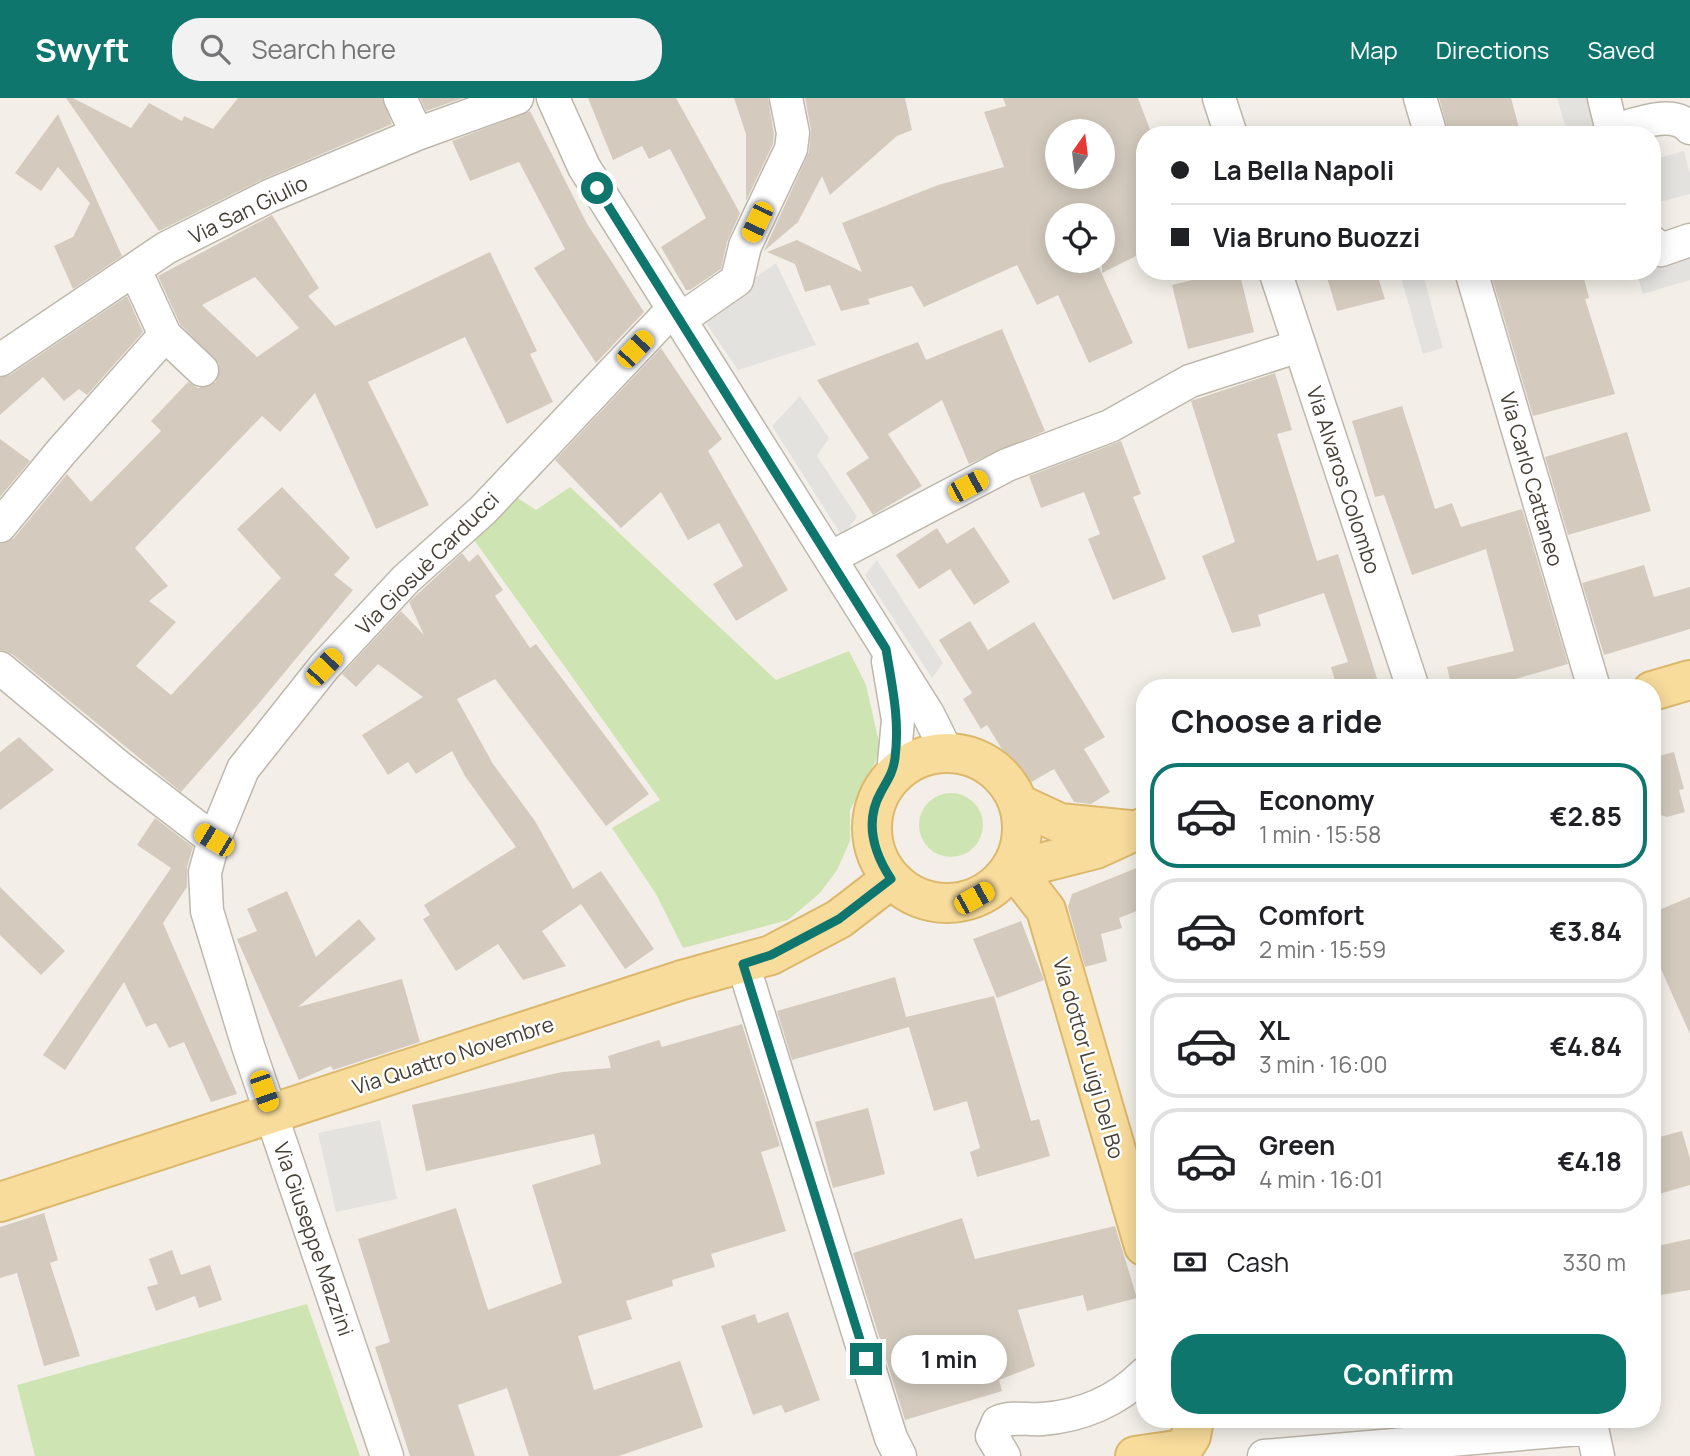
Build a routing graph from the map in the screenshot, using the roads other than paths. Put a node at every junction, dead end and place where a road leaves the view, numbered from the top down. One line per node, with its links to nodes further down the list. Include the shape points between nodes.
1 (400, 98): 13 (street)
2 (517, 98): 13 (street, Via San Giulio)
3 (554, 98): 19 (street, via 584,167)
4 (786, 98): 19 (street, Via Giosuè Carducci, via 793,133 791,149 745,246 737,280)
5 (1219, 98): 8 (street)
6 (1420, 98): 9 (street)
7 (1604, 98): 10 (street)
8 (1228, 126)
9 (1428, 126)
10 (1611, 126)
11 (1633, 126): 12 (street, via 1673,118)
12 (1690, 128)
13 (417, 134): 16 (street, Via San Giulio, via 269,196 166,248)
14 (1690, 240): 15 (street)
15 (1661, 250)
16 (135, 270): 20 (street); 22 (street, Via San Giulio)
17 (1278, 280): 21 (street, Via Alvaros Colombo)
18 (1474, 280): 29 (street, Via Carlo Cattaneo)
19 (677, 314): 25 (street); 35 (street, Via Giosuè Carducci, via 483,510 406,579 324,667 243,769)
20 (166, 335): 23 (street); 24 (street)
21 (1299, 346): 25 (street, via 1190,381 1110,426 1007,465); 28 (street, Via Alvaros Colombo)
22 (0, 360)
23 (202, 370)
24 (0, 526)
25 (830, 558): 26 (street)
26 (886, 649): 30 (street); 31 (street, via 898,720)
27 (0, 668): 35 (street)
28 (1410, 679)
29 (1591, 679)
30 (947, 752): 31 (main road, via 909,763); 32 (main road, via 970,756 991,767 1008,783)
31 (893, 775): 38 (main road, via 872,816 872,838)
32 (1019, 804): 33 (main road, via 1060,823); 37 (main road, via 1023,826 1020,850)
33 (1136, 829)
34 (1136, 830): 36 (main road, via 1107,845)
35 (214, 840): 41 (street, Via Giuseppe Mazzini, via 205,872 207,911)
36 (1056, 858): 37 (main road); 39 (main road, Via dottor Luigi Del Bo)
37 (1009, 871): 38 (main road, via 994,887 952,903 919,897); 39 (main road, Via dottor Luigi Del Bo)
38 (891, 879): 40 (main road, Via Quattro Novembre, via 839,919 771,955)
39 (1046, 910): 43 (main road, Via dottor Luigi Del Bo)
40 (743, 964): 41 (main road, Via Quattro Novembre); 48 (street)
41 (272, 1114): 42 (main road, Via Quattro Novembre); 47 (street, Via Giuseppe Mazzini)
42 (0, 1202)
43 (1136, 1219)
44 (1136, 1381): 49 (street, via 1117,1397 1082,1412 998,1422 992,1436)
45 (1192, 1428): 50 (main road, via 1183,1449)
46 (1593, 1434): 51 (street)
47 (387, 1456)
48 (900, 1456)
49 (1004, 1456)
50 (1135, 1456)
51 (1264, 1456)

